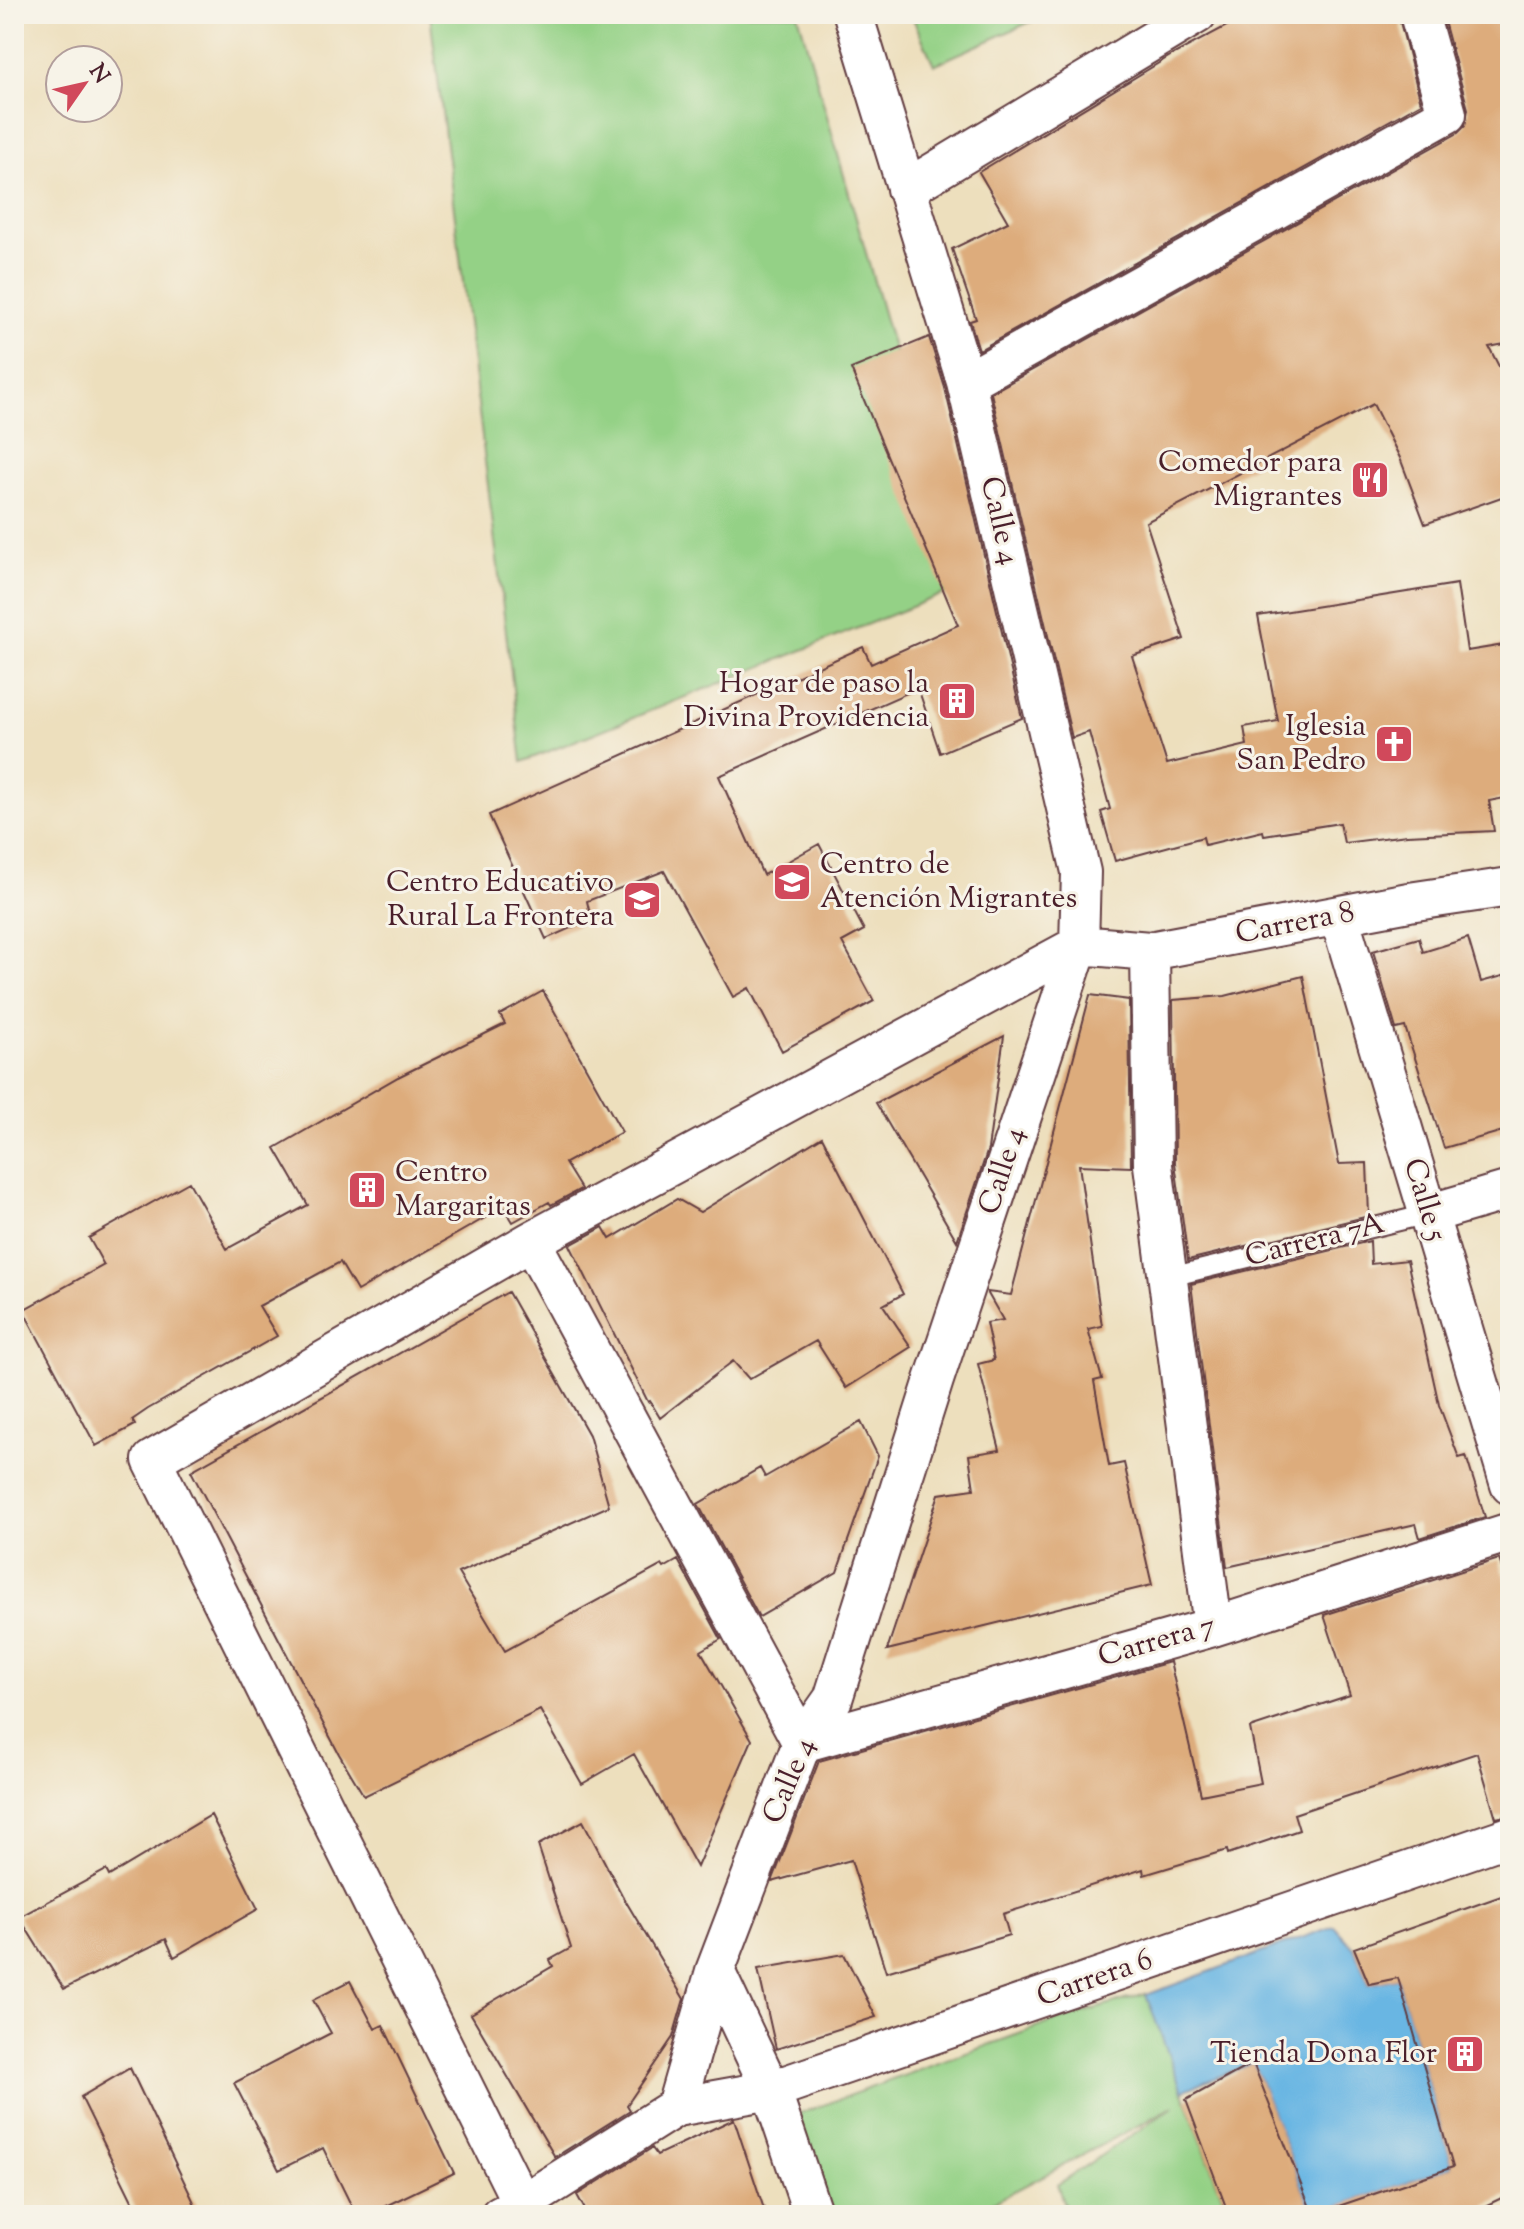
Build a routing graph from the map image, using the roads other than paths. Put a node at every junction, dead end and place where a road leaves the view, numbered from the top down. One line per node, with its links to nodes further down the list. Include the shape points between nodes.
1 (853, 14): 4 (street, Calle 4)
2 (1197, 14): 4 (street)
3 (1419, 14): 5 (street, via 1447,114)
4 (906, 189): 5 (street, Calle 4)
5 (966, 382): 8 (street, Calle 4, via 1081,872)
6 (1510, 887): 7 (street, Carrera 8)
7 (1339, 916): 9 (street, Carrera 8); 11 (street, Calle 5)
8 (1079, 945): 9 (street, Carrera 8); 12 (street); 17 (street, Calle 4, via 833,1699)
9 (1150, 951): 13 (street, via 1153,1165)
10 (1510, 1190): 11 (street, Carrera 7A)
11 (1428, 1214): 13 (lane, Carrera 7A); 14 (street, Calle 5)
12 (531, 1241): 17 (street); 22 (street, via 152,1460)
13 (1166, 1278): 16 (street)
14 (1510, 1485)
15 (1510, 1532): 16 (street, Carrera 7)
16 (1213, 1627): 17 (street, Carrera 7)
17 (802, 1743): 19 (street, Calle 4)
18 (1510, 1836): 20 (street, Carrera 6)
19 (715, 1971): 20 (street); 21 (street, Calle 4)
20 (771, 2090): 21 (street, Carrera 6); 23 (street)
21 (676, 2107): 22 (street)
22 (511, 2210)
23 (813, 2215)

